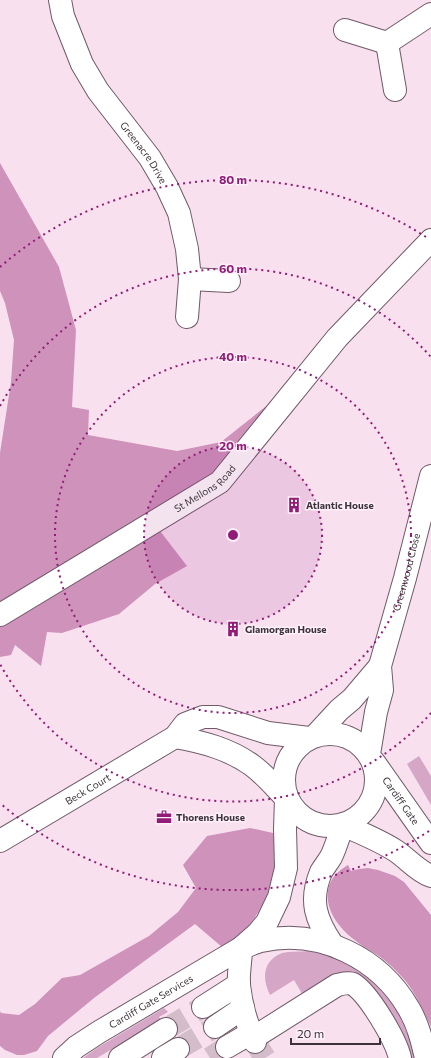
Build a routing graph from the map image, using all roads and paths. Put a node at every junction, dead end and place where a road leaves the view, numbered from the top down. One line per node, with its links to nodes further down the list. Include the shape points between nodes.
1 (60, 0): 7 (street, Greenacre Drive, via 63,16 82,64 98,91 150,158 167,187 179,214 187,249)
2 (431, 14): 4 (street)
3 (345, 30): 4 (street)
4 (387, 43): 5 (street)
5 (395, 90)
6 (431, 240): 11 (street, St Mellons Road, via 336,338 220,482)
7 (190, 279): 8 (street); 9 (street, Greenacre Drive)
8 (229, 281)
9 (187, 317)
10 (431, 476): 12 (street, Greenwood Close)
11 (0, 615)
12 (380, 666): 14 (street, Greenwood Close, via 352,699); 15 (street, Greenwood Close, via 382,690)
13 (175, 737): 14 (street, Beck Court, via 185,724 203,717 218,718 268,733); 16 (street, via 201,741 235,755 252,766); 18 (street, Beck Court)
14 (312, 737): 15 (street, Cardiff Gate, via 327,733 346,736 360,744); 16 (street, via 288,758 284,782)
15 (370, 756): 17 (street, Cardiff Gate, via 376,775 374,793 356,819); 19 (street, Cardiff Gate)
16 (286, 798): 17 (street, via 298,813 314,823); 22 (street, Cardiff Gate Services, via 286,868 279,897 267,922)
17 (343, 825): 20 (street, via 394,850 423,873); 21 (street, via 319,879 314,900 316,915)
18 (0, 841)
19 (431, 843)
20 (431, 876)
21 (332, 944): 22 (street, Cardiff Gate Services, via 278,939 261,941); 33 (street, Cardiff Gate Services, via 363,960 388,980 398,992 419,1030)
22 (241, 948): 23 (street); 30 (street, Cardiff Gate Services, via 99,1032)
23 (239, 984): 24 (street); 25 (street)
24 (203, 1007)
25 (243, 1008): 26 (street); 28 (street)
26 (215, 1027)
27 (166, 1029): 31 (street)
28 (253, 1038): 29 (street); 32 (street, via 337,985 346,983 352,984 372,1005 393,1039)
29 (227, 1047)
30 (64, 1058)
31 (120, 1058)
32 (400, 1058)
33 (426, 1058)

